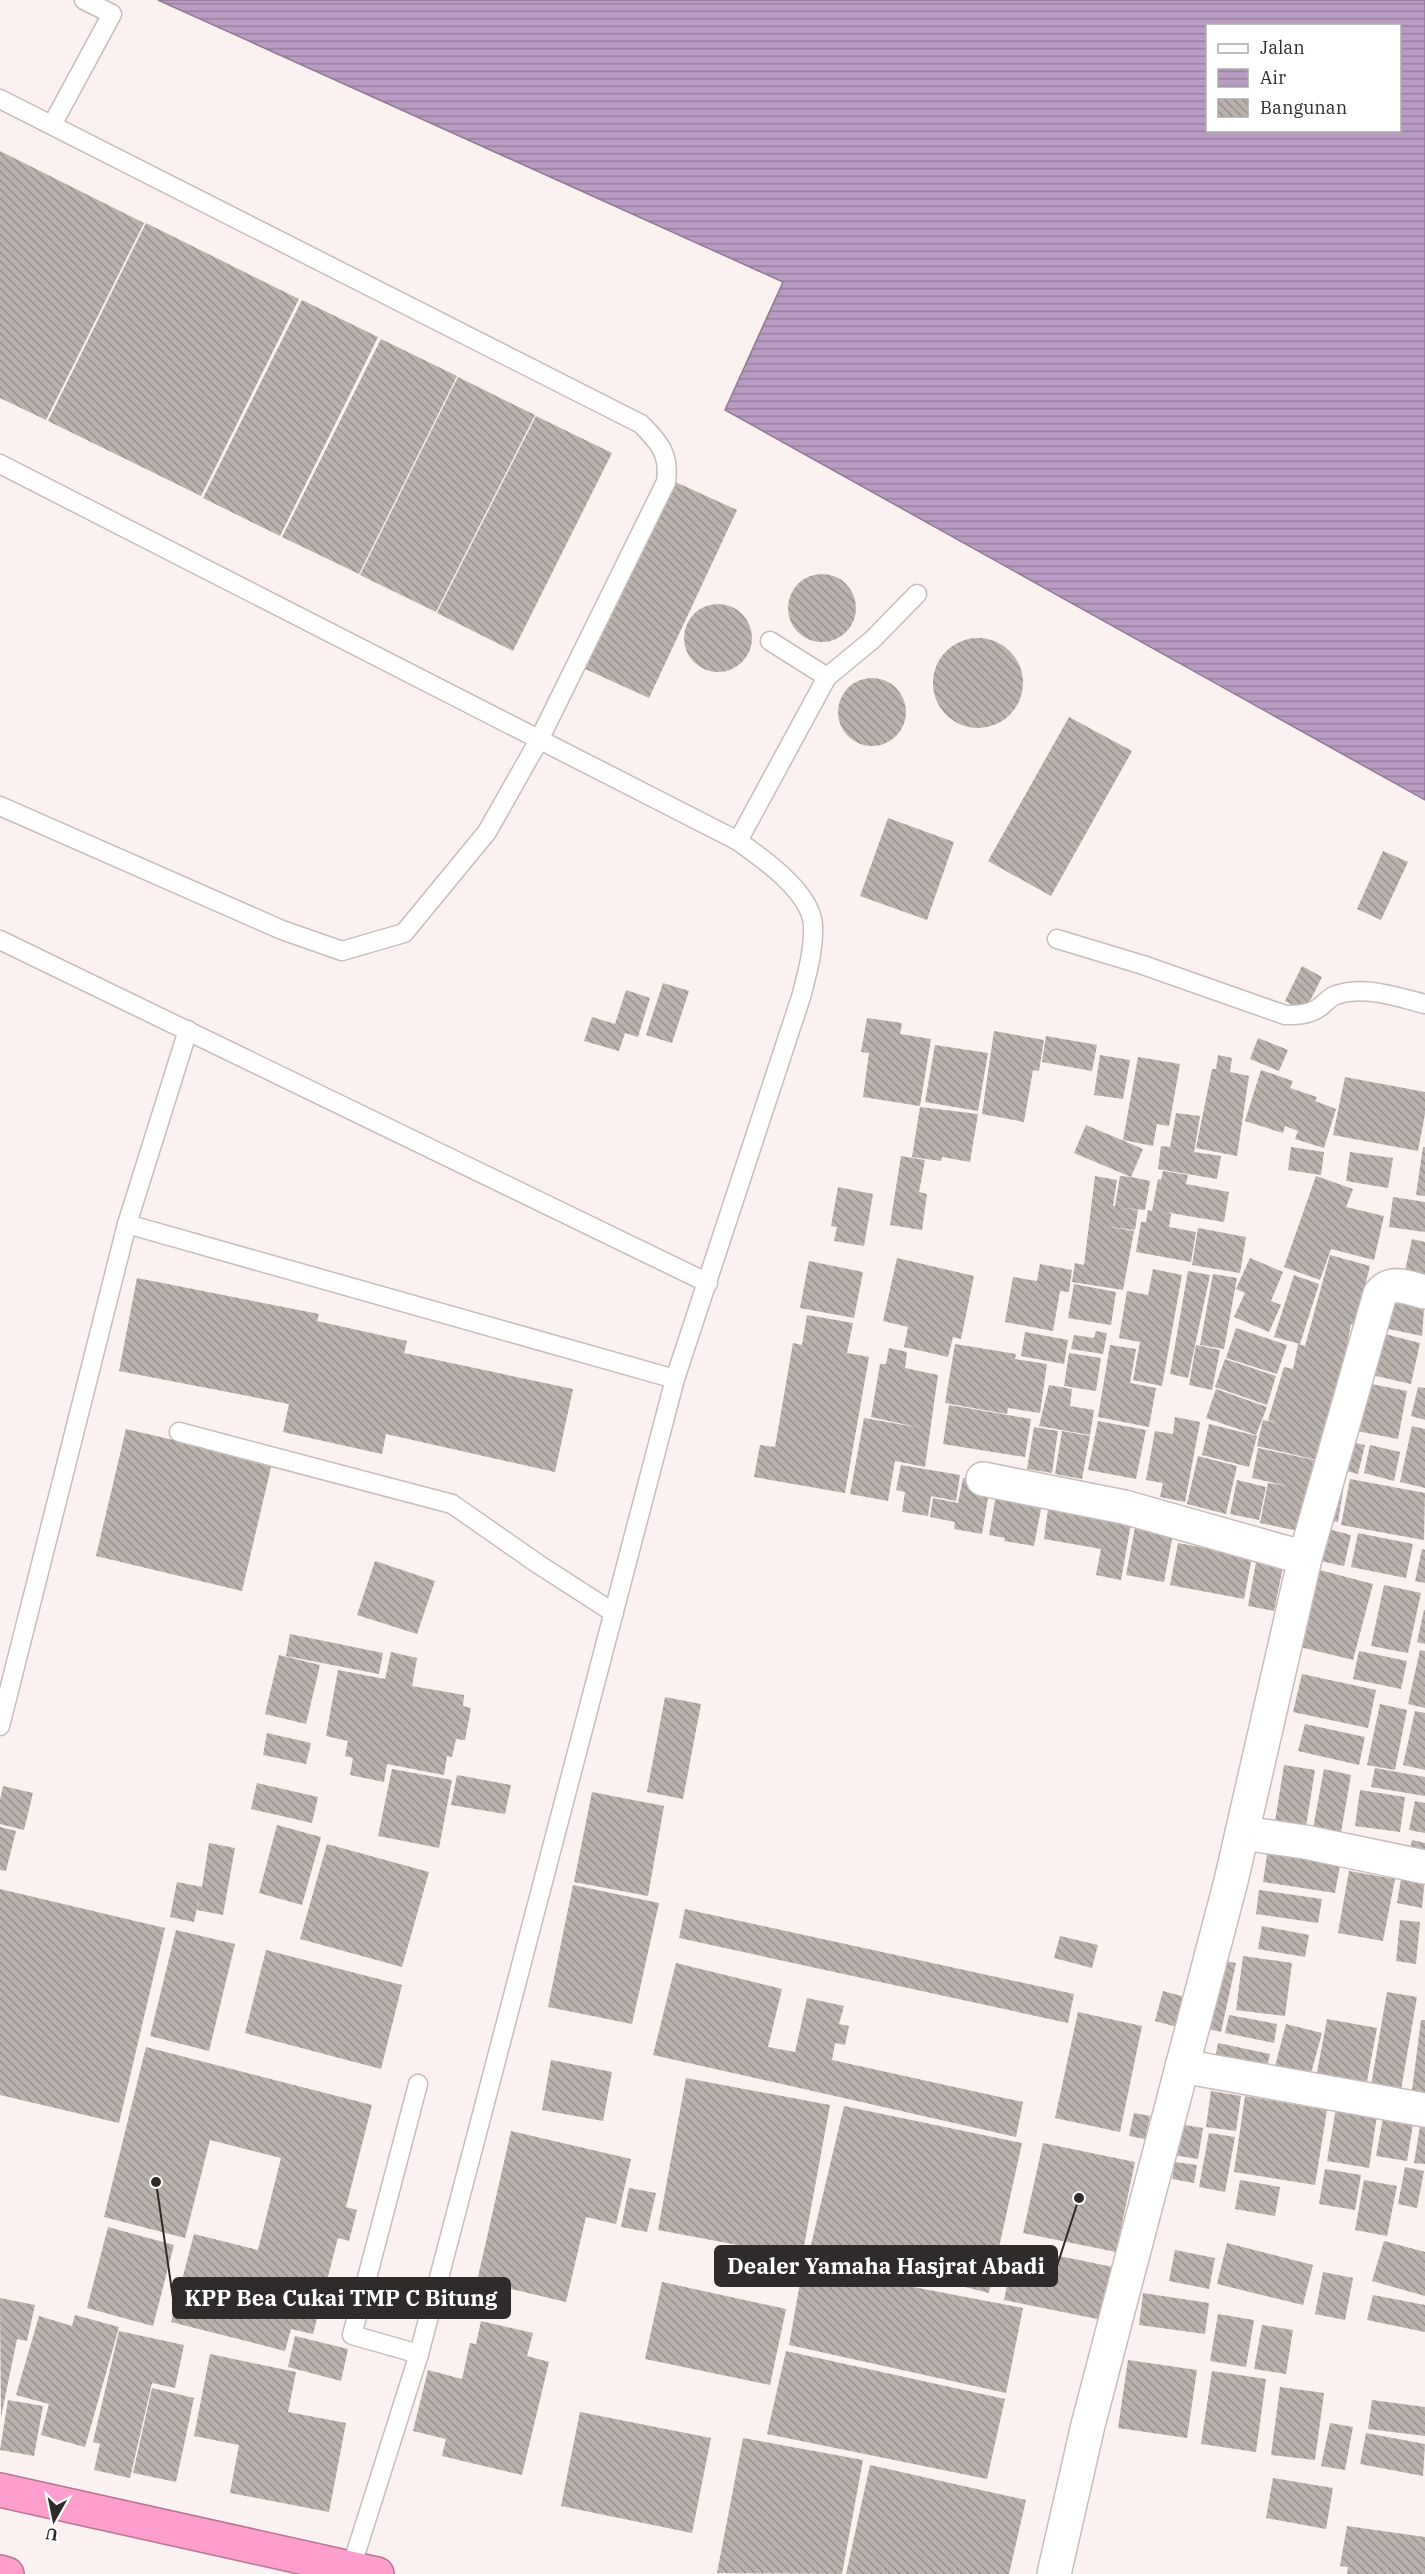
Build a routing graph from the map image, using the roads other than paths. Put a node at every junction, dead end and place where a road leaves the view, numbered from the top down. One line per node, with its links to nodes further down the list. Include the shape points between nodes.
1 (84, 0): 3 (lane, via 112,14)
2 (0, 99): 3 (lane)
3 (52, 125): 8 (lane, via 640,423 663,446 669,466 666,482)
4 (0, 464): 8 (lane)
5 (917, 594): 7 (lane, via 873,640)
6 (770, 642): 7 (lane)
7 (827, 677): 10 (lane)
8 (539, 740): 9 (lane, via 487,832 404,933 342,951 282,930); 10 (lane)
9 (0, 806)
10 (738, 841): 16 (lane, via 771,864 801,897 813,922 811,958)
11 (1057, 939): 13 (lane, via 1285,1015 1317,1010 1334,995 1355,990)
12 (0, 940): 14 (lane)
13 (1425, 1004)
14 (188, 1030): 15 (lane); 16 (lane)
15 (127, 1224): 18 (lane); 23 (lane)
16 (708, 1283): 18 (lane)
17 (1425, 1292): 21 (street, via 1394,1284 1386,1286 1380,1294)
18 (675, 1379): 22 (lane)
19 (179, 1432): 22 (lane, via 452,1504)
20 (983, 1479): 21 (street, via 1124,1507)
21 (1305, 1558): 24 (street)
22 (614, 1613): 29 (lane)
23 (0, 1726)
24 (1242, 1833): 25 (street); 26 (street)
25 (1425, 1868)
26 (1182, 2066): 28 (street); 34 (street, via 1088,2425)
27 (418, 2085): 29 (lane, via 352,2335)
28 (1425, 2110)
29 (419, 2354): 32 (lane)
30 (0, 2490): 32 (highway)
31 (0, 2572): 33 (highway)
32 (359, 2572)
33 (8, 2574)
34 (1054, 2574)

